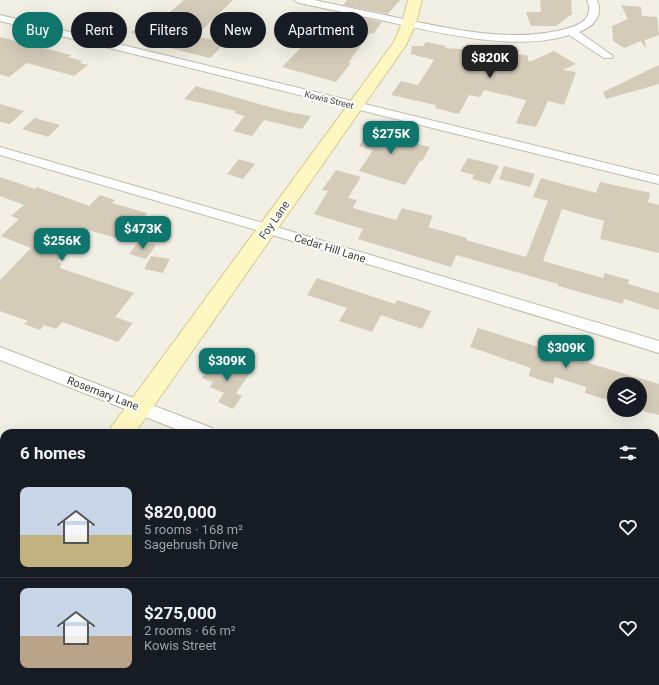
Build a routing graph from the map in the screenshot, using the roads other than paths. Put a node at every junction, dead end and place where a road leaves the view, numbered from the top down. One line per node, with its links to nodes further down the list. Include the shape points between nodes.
1 (300, 0): 5 (street)
2 (415, 0): 5 (street, Foy Lane)
3 (592, 0): 6 (street, via 595,15 585,26)
4 (0, 18): 8 (street, Kowis Street)
5 (410, 23): 6 (street, via 452,32 498,36 539,37); 8 (street, Foy Lane, via 401,42)
6 (572, 32): 7 (street)
7 (608, 56)
8 (354, 106): 10 (street, Kowis Street); 11 (street, Foy Lane)
9 (0, 151): 11 (street, Cedar Hill Lane)
10 (659, 180)
11 (268, 229): 12 (street, Cedar Hill Lane); 14 (street, Foy Lane)
12 (659, 347)
13 (0, 354): 14 (street, Rosemary Lane)
14 (139, 407): 15 (street, Foy Lane); 16 (street, Rosemary Lane)
15 (124, 429)
16 (196, 429)

